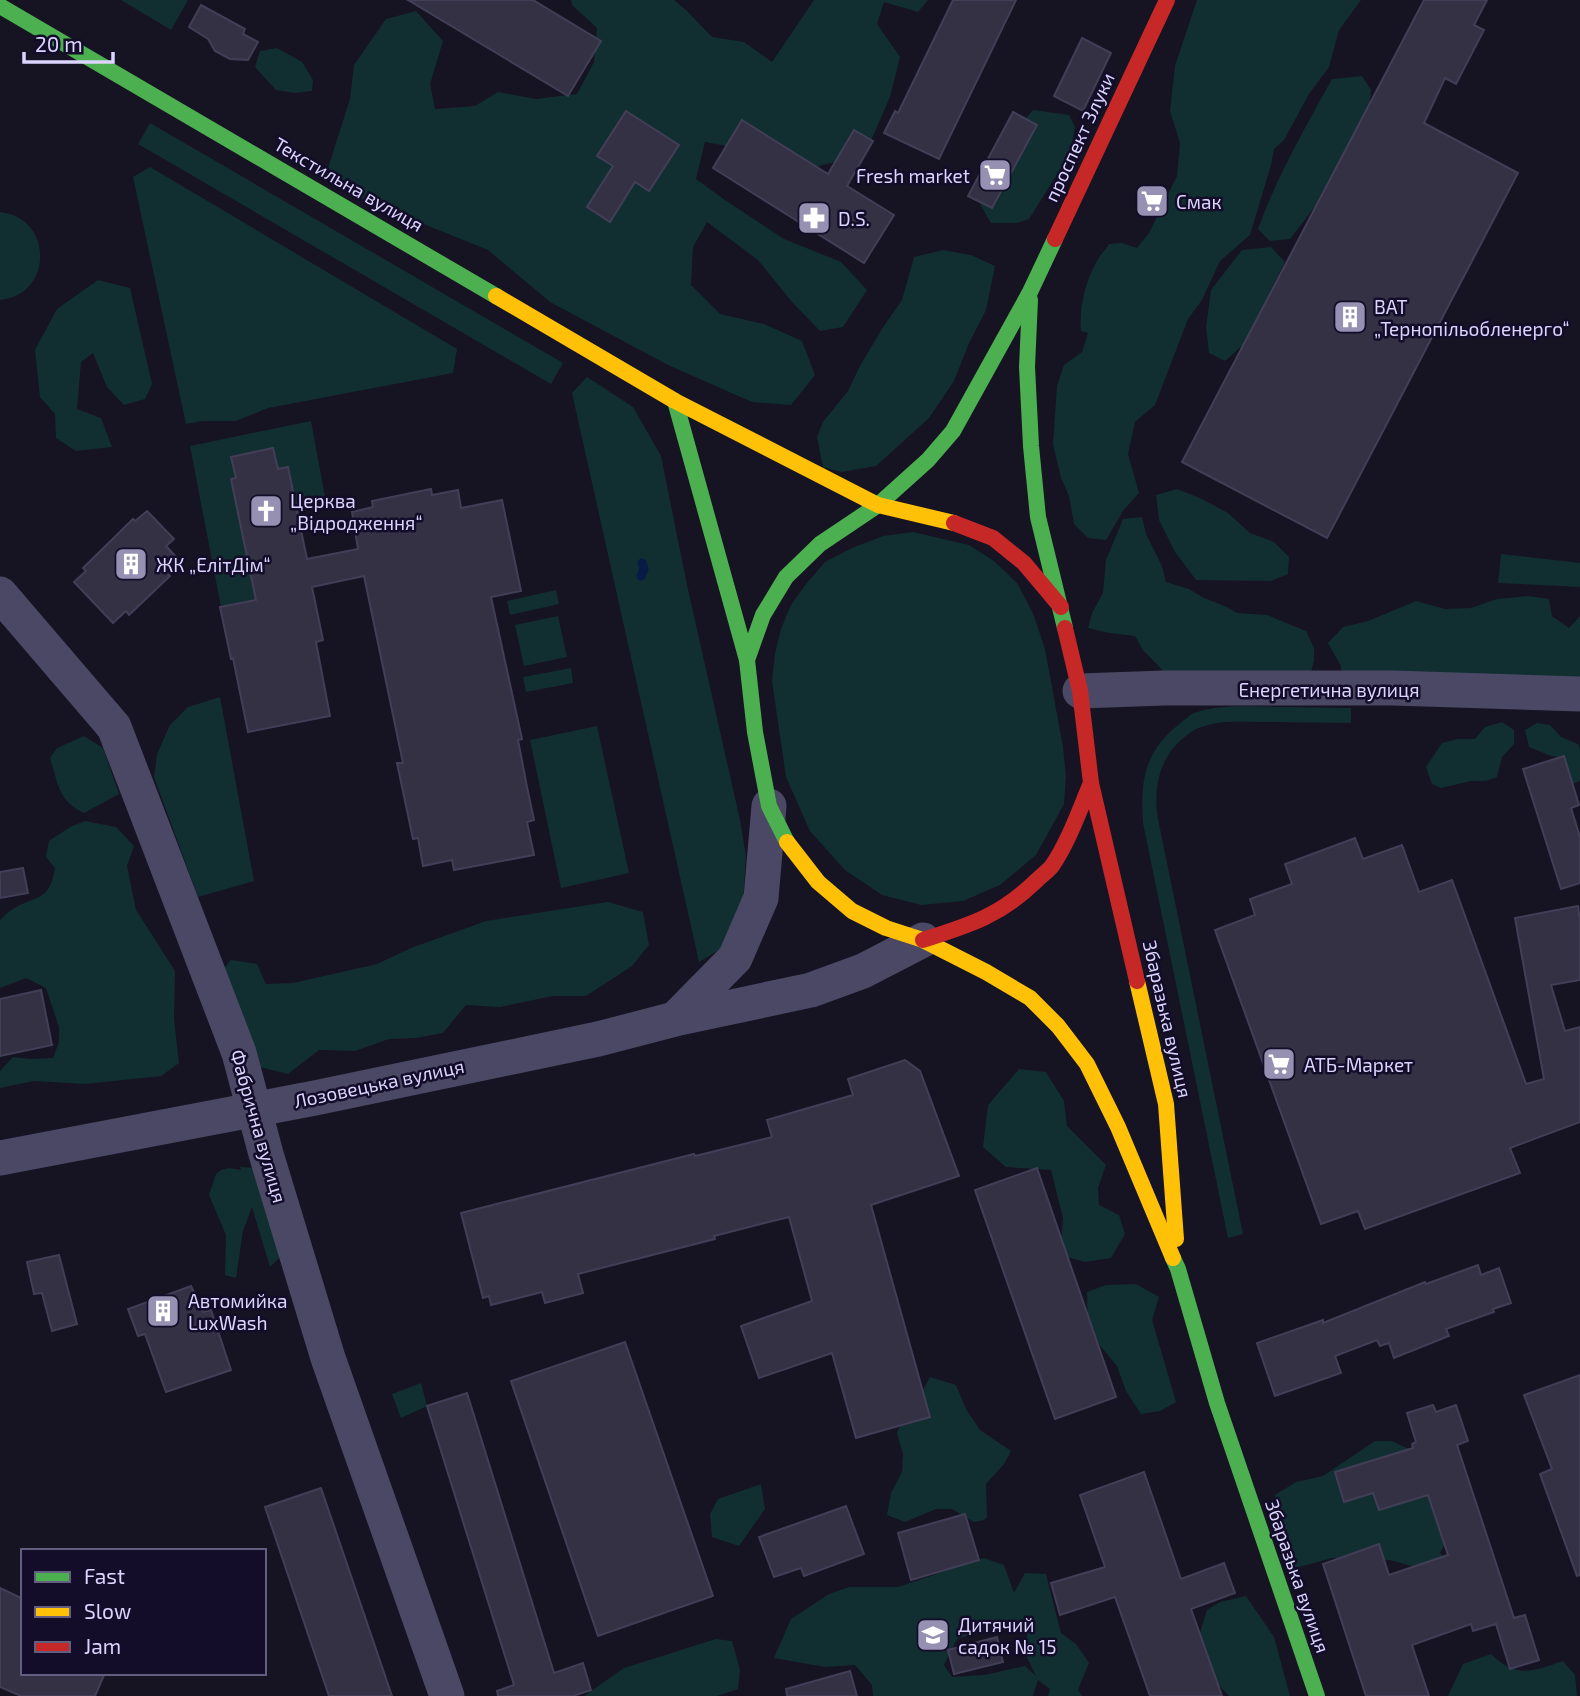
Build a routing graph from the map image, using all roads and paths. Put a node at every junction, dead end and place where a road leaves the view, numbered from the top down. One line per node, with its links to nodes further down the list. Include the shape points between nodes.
1 (1167, 0): 3 (main road, проспект Злуки)
2 (0, 6): 4 (main road, Текстильна вулиця)
3 (1030, 292): 5 (main road, проспект Злуки, via 953,431); 7 (main road, проспект Злуки, via 1031,446 1038,517)
4 (675, 401): 5 (main road, Текстильна вулиця); 8 (main road)
5 (878, 505): 7 (main road, Текстильна вулиця, via 954,523 993,538 1024,563); 8 (main road, проспект Злуки, via 820,544 786,577 763,615)
6 (0, 594): 15 (street, Фабрична вулиця, via 114,727 239,1053)
7 (1061, 607): 9 (main road, проспект Злуки)
8 (747, 660): 12 (main road, Збаразька вулиця)
9 (1080, 691): 10 (street, Енергетична вулиця, via 1393,688); 11 (main road, Збаразька вулиця)
10 (1579, 697)
11 (1091, 783): 13 (main road, via 1051,867 998,912); 17 (main road, Збаразька вулиця, via 1166,1104)
12 (769, 806): 13 (main road, Збаразька вулиця, via 790,848 826,889 852,911); 14 (street, via 761,898 735,958)
13 (923, 940): 14 (street, Лозовецька вулиця, via 863,971 811,990); 17 (main road, Збаразька вулиця, via 1030,998 1058,1026 1087,1064)
14 (675, 1019): 15 (street, Лозовецька вулиця, via 598,1039)
15 (255, 1108): 16 (street, Лозовецька вулиця); 18 (street, Фабрична вулиця, via 328,1359)
16 (0, 1158)
17 (1178, 1269): 19 (main road, Збаразька вулиця, via 1217,1403)
18 (447, 1696)
19 (1317, 1696)

